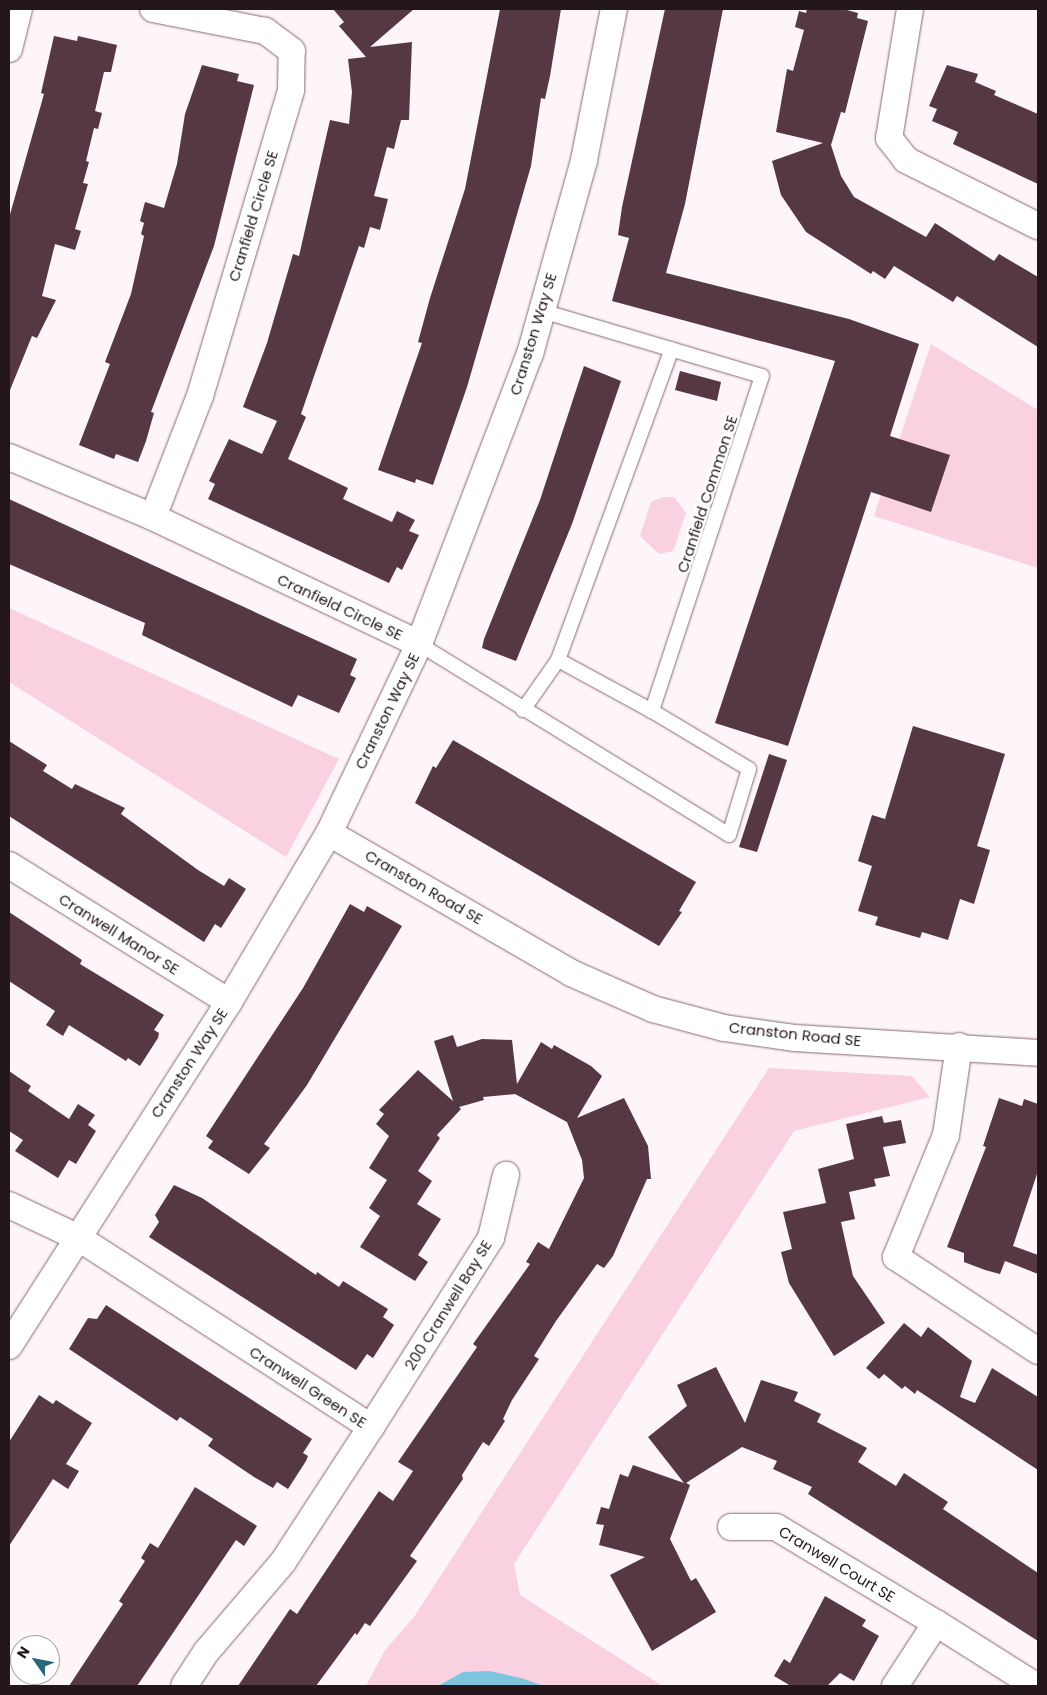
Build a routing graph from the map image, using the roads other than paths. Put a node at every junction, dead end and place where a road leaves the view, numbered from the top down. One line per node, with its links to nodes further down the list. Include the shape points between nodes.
1 (19, 9): 5 (street)
2 (153, 9): 10 (street, Cranfield Circle SE, via 265,31 292,52 291,90 203,386)
3 (614, 9): 7 (street, Cranston Way SE, via 584,160)
4 (910, 9): 6 (street, via 889,138 906,160)
5 (9, 49)
6 (1038, 226)
7 (542, 311): 8 (lane, Cranfield Common SE); 11 (street, Cranston Way SE, via 530,354)
8 (672, 349): 12 (lane); 14 (lane, Cranfield Common SE, via 762,376)
9 (9, 457): 10 (street, Cranfield Circle SE)
10 (153, 517): 11 (street, Cranfield Circle SE)
11 (419, 644): 13 (lane); 15 (street, Cranston Way SE)
12 (558, 660): 13 (lane); 14 (lane)
13 (523, 710): 14 (lane, via 728,835 748,769)
14 (652, 711)
15 (329, 833): 17 (street, Cranston Way SE); 18 (street, Cranston Road SE, via 570,972 653,1009 724,1028 778,1036)
16 (9, 865): 17 (street, Cranwell Manor SE)
17 (229, 1002): 22 (street, Cranston Way SE)
18 (959, 1046): 19 (street, Cranston Road SE); 24 (street, via 946,1135 896,1258)
19 (1038, 1053)
20 (506, 1175): 25 (street, 200 Cranwell Bay SE, via 491,1238)
21 (9, 1205): 22 (street, Cranwell Green SE)
22 (77, 1237): 23 (street, Cranston Way SE); 25 (street, Cranwell Green SE)
23 (9, 1346)
24 (1038, 1351)
25 (371, 1428): 28 (street, Cranwell Green SE, via 283,1562 206,1652)
26 (731, 1527): 27 (street, Cranwell Court SE, via 776,1527)
27 (936, 1623): 29 (street); 30 (street, Cranwell Court SE)
28 (184, 1686)
29 (895, 1686)
30 (1036, 1686)

